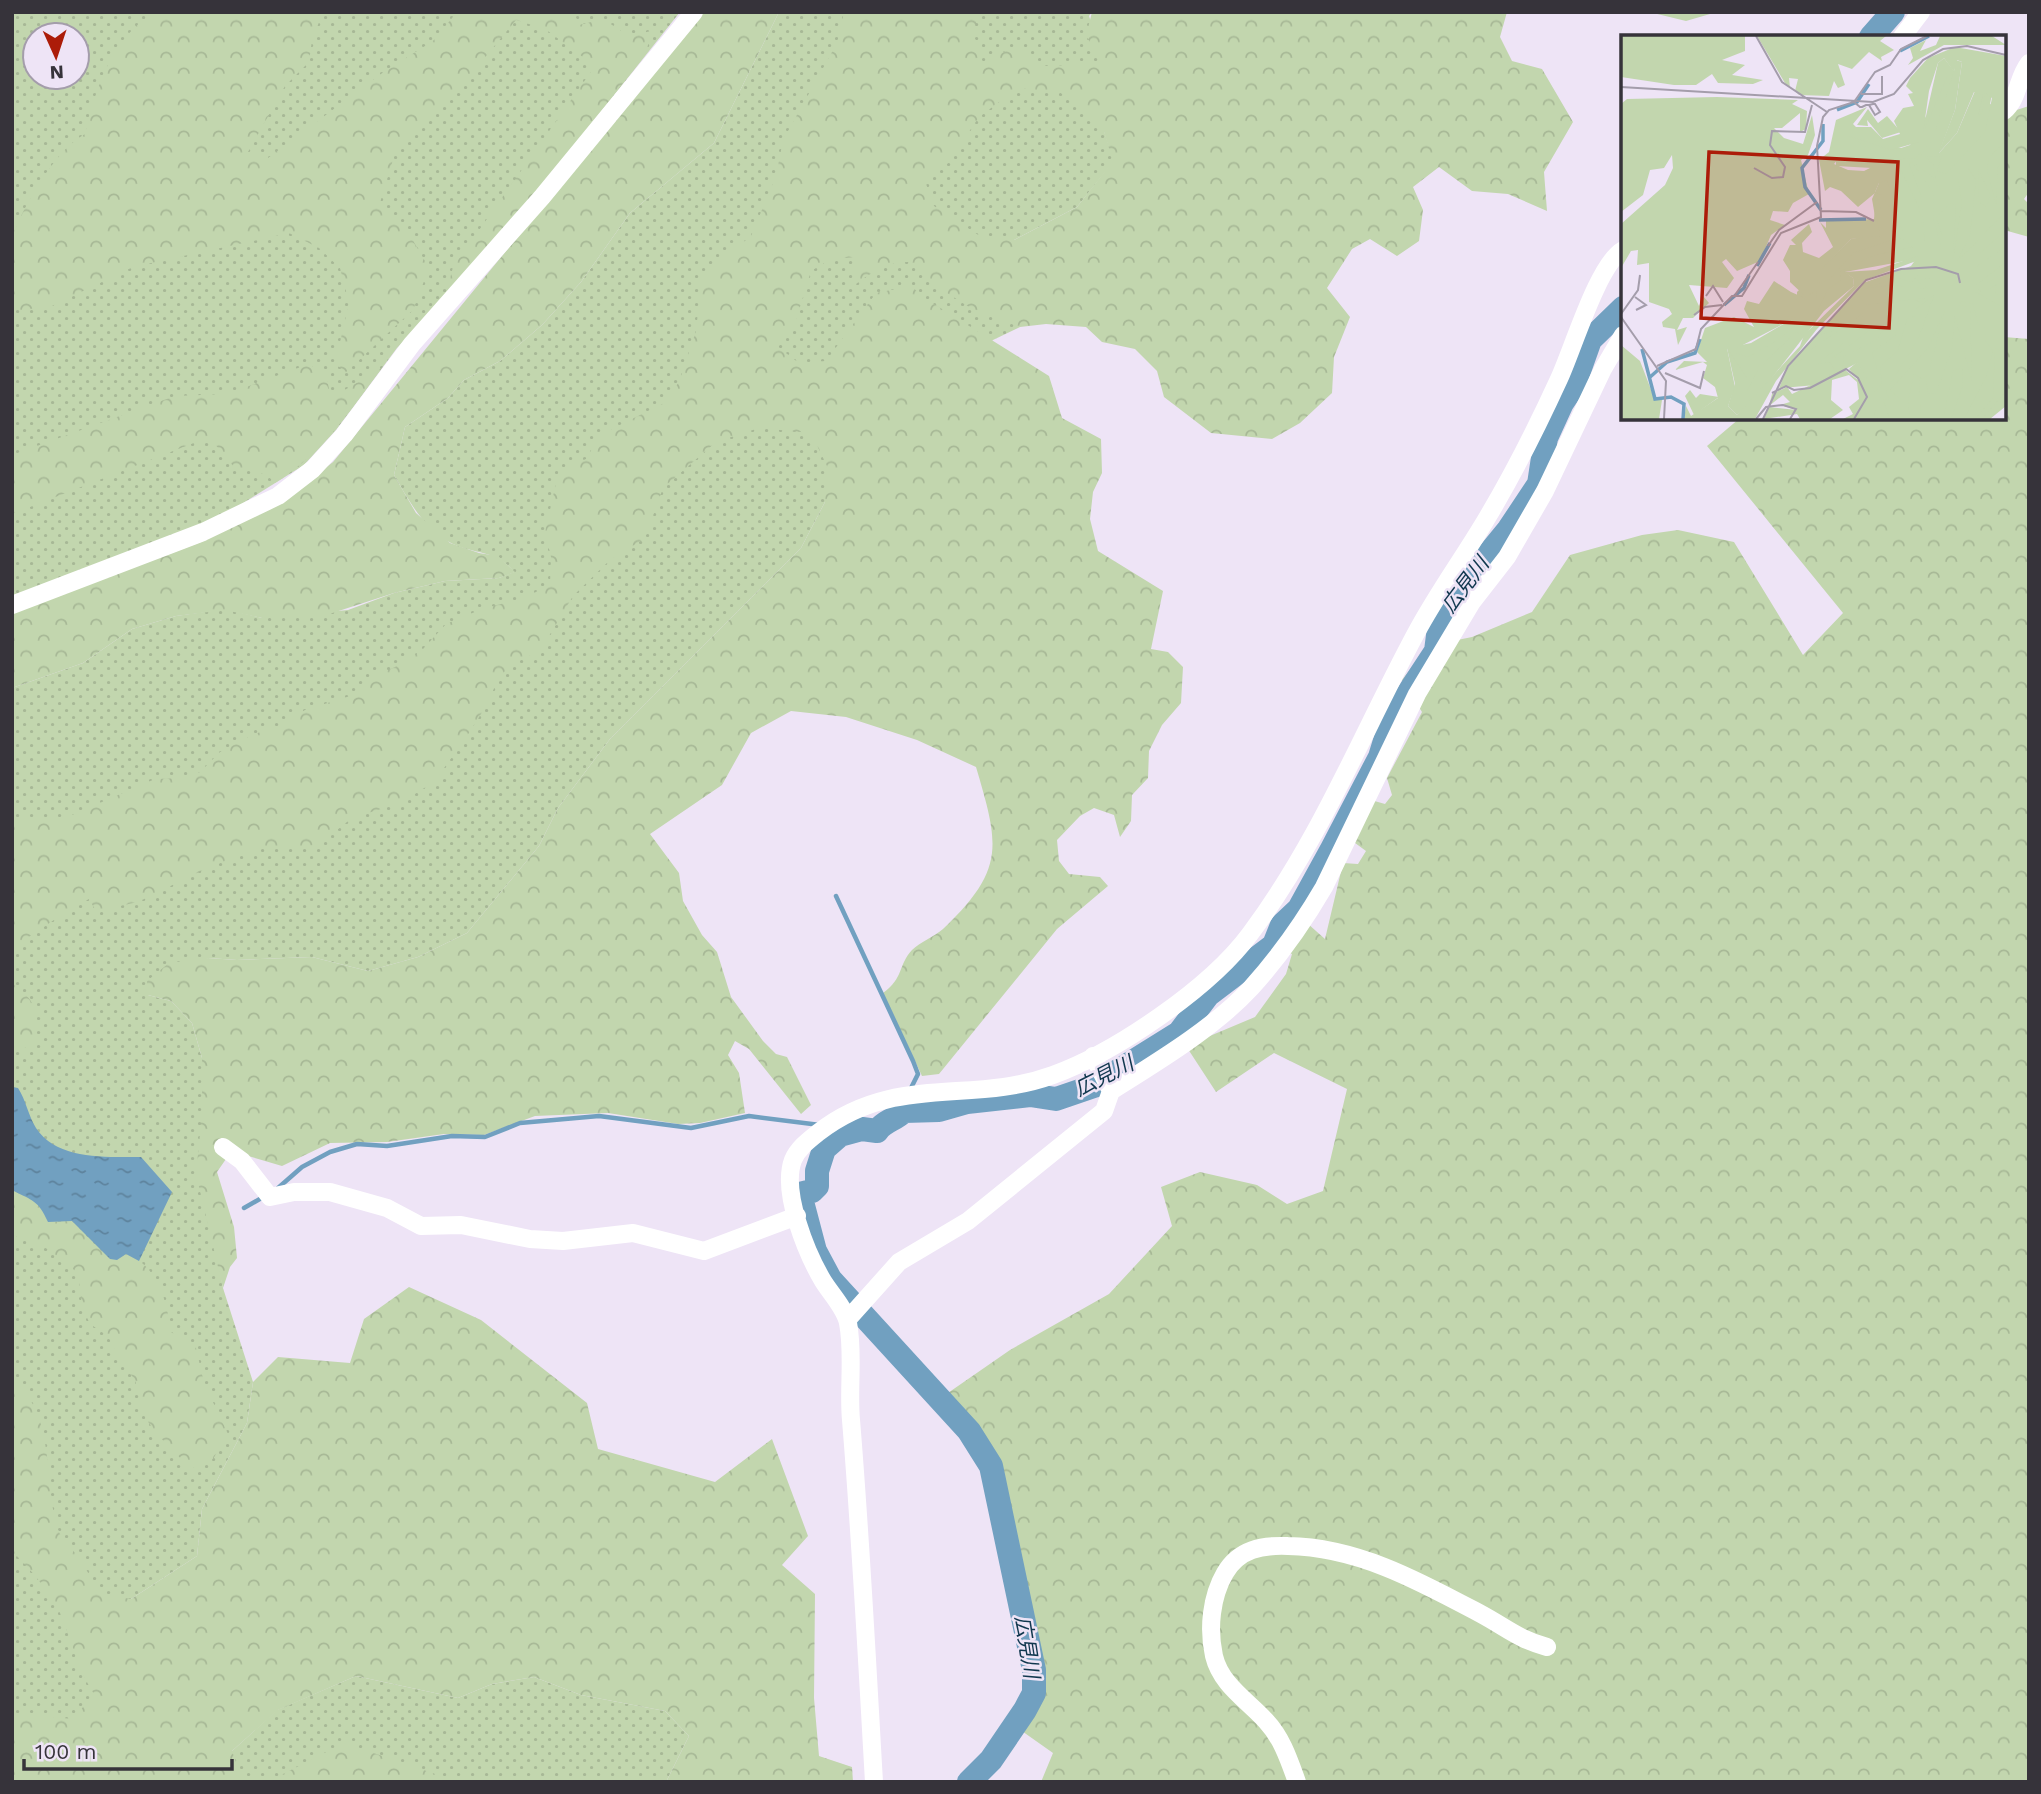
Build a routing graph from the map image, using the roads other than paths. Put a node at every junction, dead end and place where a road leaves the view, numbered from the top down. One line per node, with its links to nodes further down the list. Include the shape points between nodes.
1 (694, 12): 8 (street, via 524,218 412,344 313,469 278,496 203,532)
2 (1921, 12): 3 (street)
3 (1904, 35)
4 (2029, 63): 5 (street)
5 (2006, 109)
6 (1621, 252): 9 (street, via 1606,265 1534,433 1416,632 1293,872 1224,964)
7 (1621, 338): 10 (street, via 1545,491 1417,694 1306,918 1250,990 1224,1013)
8 (12, 605)
9 (1095, 1059): 10 (street); 12 (street, via 1014,1084 877,1100 838,1118 804,1144 793,1161 791,1194)
10 (1110, 1088): 13 (street, via 1104,1111 1074,1138 968,1221 899,1262)
11 (223, 1147): 12 (street, via 243,1161 267,1194 330,1192 387,1208 421,1226 461,1225 563,1241 633,1233 704,1251)
12 (797, 1216): 13 (street, via 820,1276)
13 (850, 1316): 15 (street, via 850,1412)
14 (1547, 1647): 16 (street, via 1516,1637 1441,1592 1347,1553 1278,1545 1242,1554 1218,1586 1210,1638 1214,1658 1229,1686 1278,1736)
15 (874, 1782)
16 (1297, 1782)

